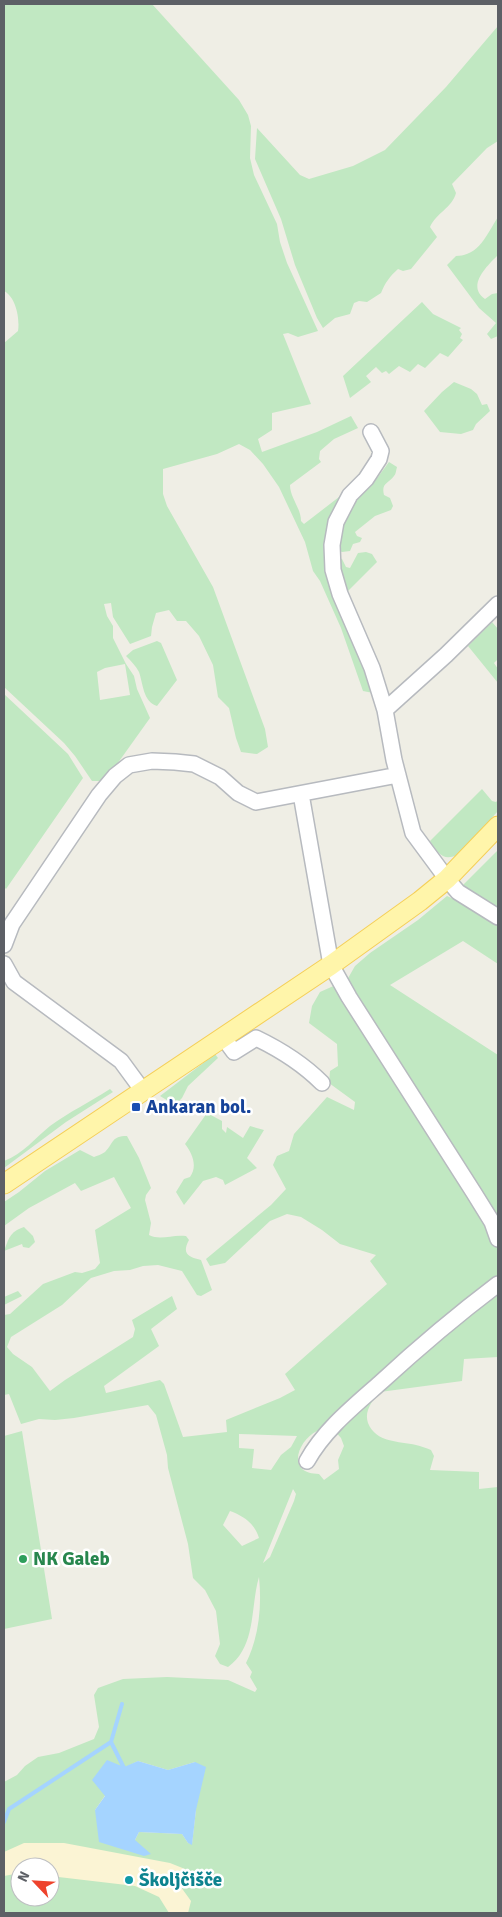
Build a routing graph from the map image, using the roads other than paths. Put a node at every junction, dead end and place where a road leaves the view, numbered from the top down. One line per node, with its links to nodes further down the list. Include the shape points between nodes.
1 (371, 432): 3 (street, via 381,451 379,459 366,479 350,494 336,522 332,545 333,570)
2 (498, 604): 3 (street)
3 (385, 710): 4 (street)
4 (398, 775): 5 (street); 7 (street, via 413,833)
5 (301, 794): 9 (street, via 256,802 238,793 220,777 194,764 152,761 130,765 115,776 99,795 12,924); 11 (street)
6 (498, 826): 7 (main road)
7 (447, 879): 8 (street, via 458,892); 11 (main road)
8 (498, 917)
9 (4, 945)
10 (4, 964): 12 (street)
11 (331, 965): 13 (main road); 17 (street, via 492,1222)
12 (9, 978): 15 (street, via 120,1061)
13 (223, 1037): 14 (street, via 234,1052 256,1038 306,1067); 15 (main road)
14 (322, 1083)
15 (142, 1091): 16 (main road)
16 (4, 1184)
17 (498, 1238)
18 (498, 1284): 19 (street, via 350,1409 315,1446)
19 (307, 1461)

